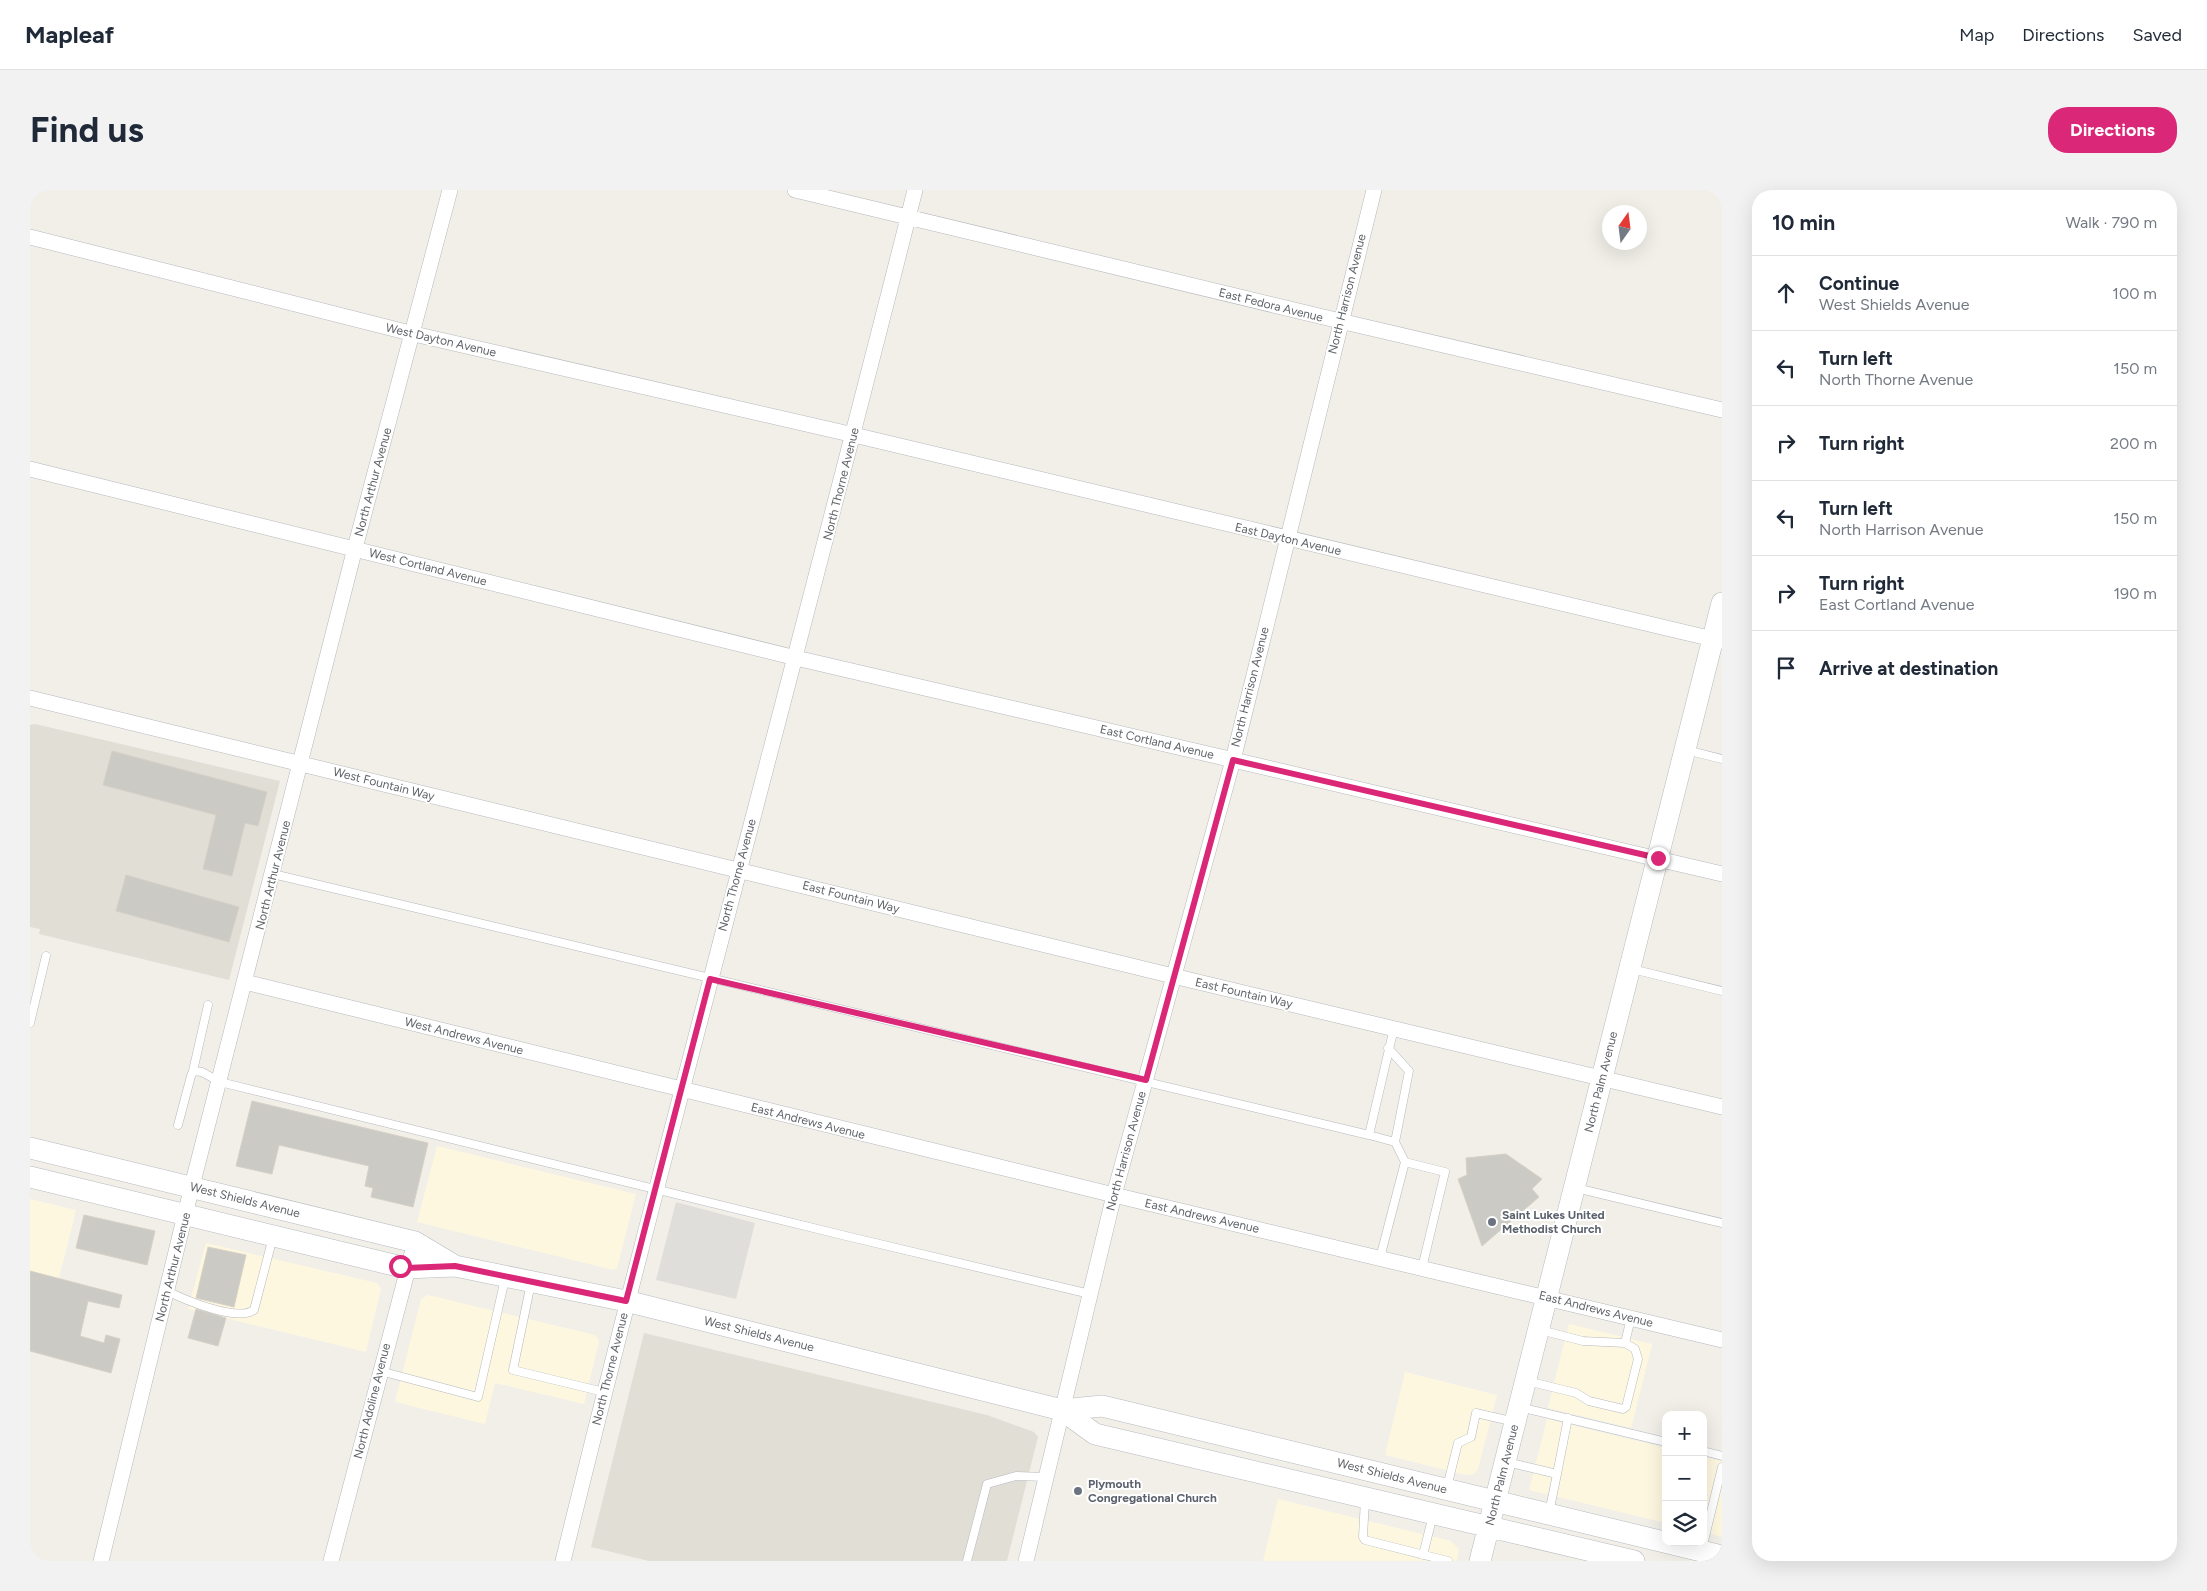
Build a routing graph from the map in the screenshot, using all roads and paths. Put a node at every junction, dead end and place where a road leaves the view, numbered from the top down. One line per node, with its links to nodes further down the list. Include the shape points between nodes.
1 (450, 190): 8 (street, North Arthur Avenue)
2 (795, 190): 5 (street, East Fedora Avenue)
3 (915, 190): 5 (street, North Thorne Avenue)
4 (1374, 190): 7 (street, North Harrison Avenue)
5 (909, 217): 7 (street, East Fedora Avenue); 10 (street, North Thorne Avenue)
6 (30, 237): 8 (street, West Dayton Avenue)
7 (1340, 321): 9 (street, East Fedora Avenue); 12 (street, North Harrison Avenue)
8 (414, 334): 10 (street, West Dayton Avenue); 13 (street, North Arthur Avenue)
9 (1722, 410)
10 (854, 434): 12 (street, East Dayton Avenue); 16 (street, North Thorne Avenue)
11 (30, 469): 13 (street, West Cortland Avenue)
12 (1286, 539): 15 (street, East Dayton Avenue); 20 (street, North Harrison Avenue)
13 (355, 548): 16 (street, West Cortland Avenue); 21 (street, North Arthur Avenue)
14 (1722, 603): 15 (main road, North Palm Avenue)
15 (1717, 640): 18 (main road, North Palm Avenue)
16 (796, 658): 20 (street, East Cortland Avenue); 23 (street, North Thorne Avenue)
17 (30, 698): 21 (street, West Fountain Way)
18 (1686, 750): 19 (lane); 22 (main road, North Palm Avenue)
19 (1722, 759)
20 (1233, 760): 22 (street, East Cortland Avenue); 28 (street, North Harrison Avenue)
21 (301, 764): 23 (street, West Fountain Way); 24 (street, North Arthur Avenue)
22 (1658, 858): 25 (street, East Cortland Avenue); 27 (main road, North Palm Avenue)
23 (738, 870): 28 (street, East Fountain Way); 29 (street, North Thorne Avenue)
24 (273, 874): 29 (lane); 30 (street, North Arthur Avenue)
25 (1722, 874)
26 (46, 956): 33 (lane)
27 (1630, 969): 31 (lane); 37 (main road, North Palm Avenue)
28 (1173, 976): 34 (street, East Fountain Way); 38 (street, North Harrison Avenue)
29 (710, 979): 38 (lane); 40 (street, North Thorne Avenue)
30 (245, 982): 39 (street, North Arthur Avenue); 40 (street, West Andrews Avenue)
31 (1722, 991)
32 (208, 1005): 36 (lane)
33 (30, 1023)
34 (1394, 1028): 35 (lane); 37 (street, East Fountain Way)
35 (1388, 1048): 43 (lane); 44 (lane, via 1410,1071)
36 (193, 1071): 39 (lane); 42 (lane)
37 (1602, 1077): 41 (street, East Fountain Way); 51 (main road, North Palm Avenue)
38 (1146, 1080): 43 (lane); 53 (street, North Harrison Avenue)
39 (220, 1082): 50 (street, North Arthur Avenue); 52 (lane)
40 (682, 1090): 52 (street, North Thorne Avenue); 53 (street, East Andrews Avenue)
41 (1722, 1107)
42 (178, 1125)
43 (1369, 1135): 44 (lane)
44 (1395, 1142): 48 (lane)
45 (30, 1148): 47 (main road, West Shields Avenue)
46 (30, 1160): 47 (main road, via 56,1165)
47 (88, 1161): 50 (main road, West Shields Avenue)
48 (1405, 1162): 58 (lane); 61 (lane, via 1445,1172)
49 (30, 1177): 54 (main road, West Shields Avenue)
50 (192, 1186): 54 (street, North Arthur Avenue); 57 (main road, West Shields Avenue)
51 (1574, 1188): 55 (lane); 66 (main road, North Palm Avenue)
52 (656, 1190): 65 (lane); 67 (street, North Thorne Avenue)
53 (1114, 1195): 58 (street, East Andrews Avenue); 65 (street, North Harrison Avenue)
54 (186, 1214): 56 (main road, West Shields Avenue); 64 (street, North Arthur Avenue)
55 (1722, 1223)
56 (273, 1235): 60 (main road, West Shields Avenue); 64 (lane, via 254,1310 249,1314 190,1302)
57 (415, 1242): 59 (main road, West Shields Avenue); 60 (street, North Adoline Avenue)
58 (1380, 1258): 61 (street, East Andrews Avenue)
59 (455, 1266): 60 (main road, West Shields Avenue); 62 (main road, West Shields Avenue)
60 (406, 1268): 72 (street, North Adoline Avenue)
61 (1422, 1268): 66 (street, East Andrews Avenue)
62 (506, 1276): 63 (main road, West Shields Avenue); 72 (lane, via 478,1397)
63 (531, 1282): 67 (main road, West Shields Avenue); 74 (lane, via 513,1370)
64 (167, 1291): 94 (street, North Arthur Avenue)
65 (1090, 1294): 75 (street, North Harrison Avenue)
66 (1546, 1297): 68 (street, East Andrews Avenue); 69 (main road, North Palm Avenue)
67 (626, 1301): 74 (street, North Thorne Avenue); 75 (main road, West Shields Avenue)
68 (1631, 1318): 70 (street, East Andrews Avenue); 71 (lane)
69 (1538, 1329): 71 (lane, via 1583,1341); 73 (main road, North Palm Avenue)
70 (1722, 1340)
71 (1625, 1343): 73 (lane, via 1638,1354 1623,1409)
72 (380, 1371): 95 (street, North Adoline Avenue)
73 (1525, 1381): 76 (main road, North Palm Avenue)
74 (604, 1392): 96 (street, North Thorne Avenue)
75 (1062, 1410): 84 (street, North Harrison Avenue); 85 (main road, West Shields Avenue, via 1102,1406); 86 (main road, West Shields Avenue, via 1095,1434)
76 (1517, 1414): 77 (lane); 81 (main road, North Palm Avenue); 85 (lane, via 1476,1413 1471,1437 1458,1443)
77 (1568, 1418): 78 (lane); 83 (lane)
78 (1662, 1441)
79 (1707, 1452): 80 (lane)
80 (1722, 1456)
81 (1505, 1461): 83 (lane); 87 (main road, North Palm Avenue)
82 (1722, 1468): 91 (lane)
83 (1557, 1474): 88 (lane)
84 (1046, 1477): 97 (lane, via 1016,1476 987,1484); 98 (street, North Harrison Avenue)
85 (1446, 1489): 87 (main road, West Shields Avenue)
86 (1365, 1498): 89 (main road, West Shields Avenue); 92 (lane, via 1365,1540)
87 (1495, 1501): 88 (main road, West Shields Avenue); 90 (main road, North Palm Avenue)
88 (1549, 1513): 91 (main road, West Shields Avenue)
89 (1433, 1514): 90 (main road, West Shields Avenue); 92 (lane)
90 (1488, 1527): 93 (main road, West Shields Avenue); 100 (main road, North Palm Avenue)
91 (1712, 1554)
92 (1423, 1555): 99 (lane)
93 (1612, 1558): 101 (main road, West Shields Avenue)
94 (101, 1561)
95 (331, 1561)
96 (563, 1561)
97 (967, 1561)
98 (1026, 1561)
99 (1448, 1561)
100 (1480, 1561)
101 (1634, 1561)

